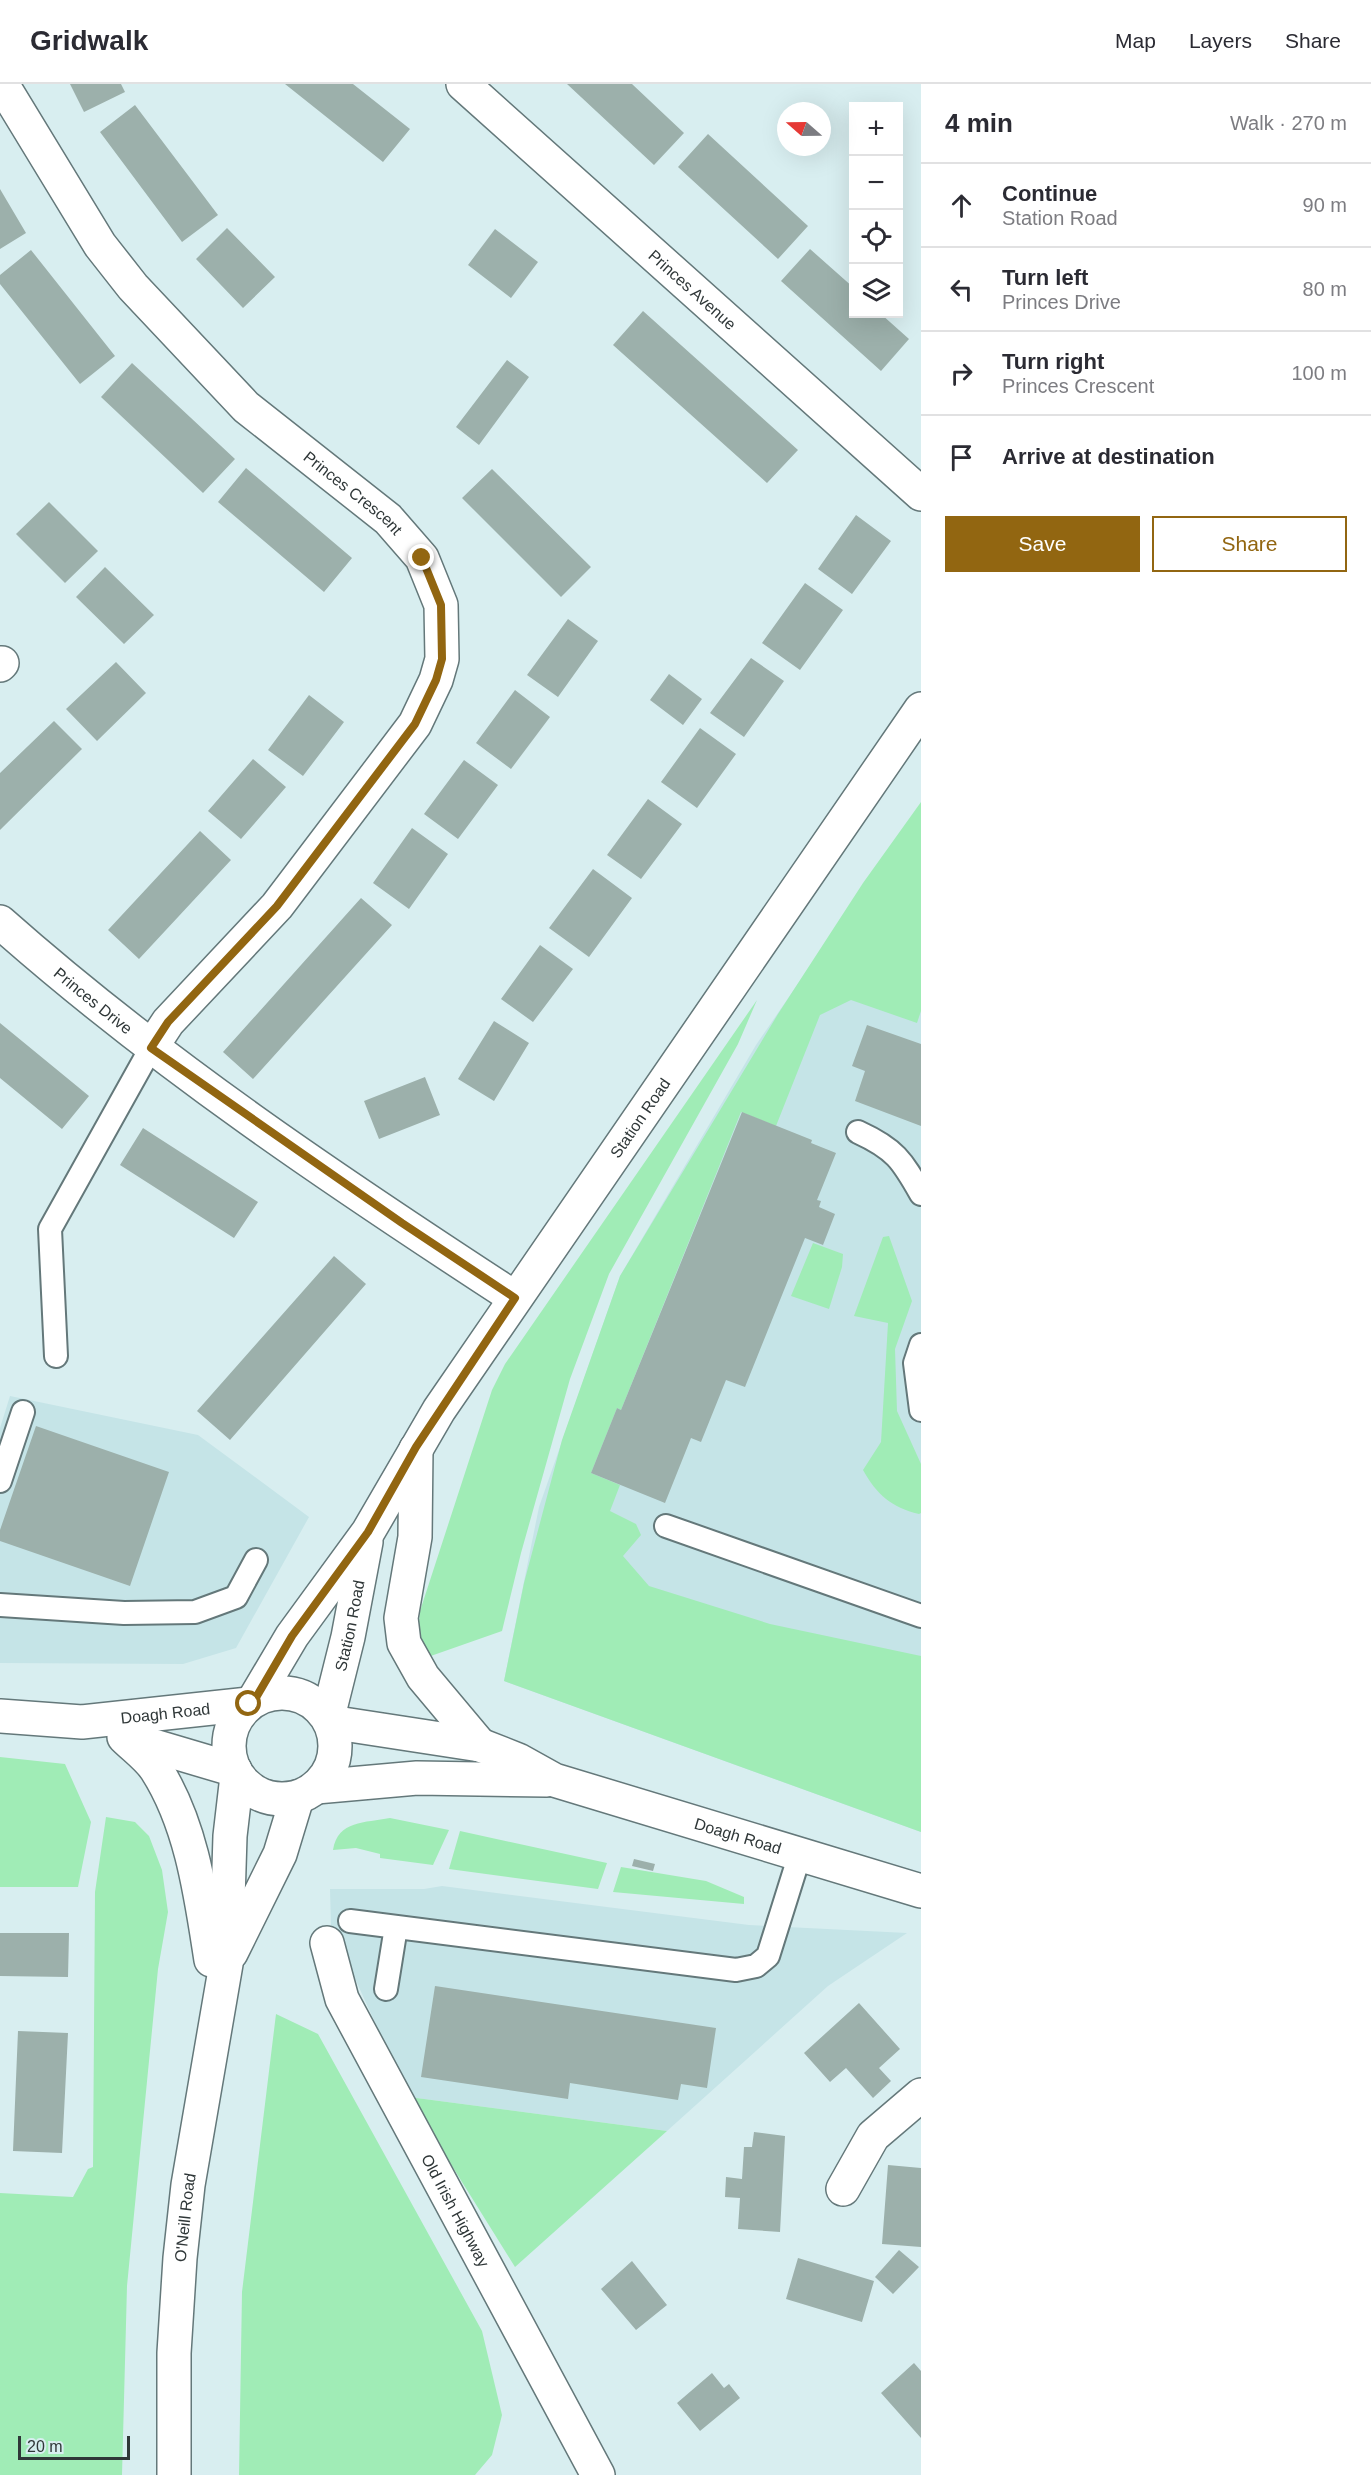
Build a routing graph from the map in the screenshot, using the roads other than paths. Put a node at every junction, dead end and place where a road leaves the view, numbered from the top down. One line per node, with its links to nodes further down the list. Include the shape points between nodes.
1 (2, 84): 6 (main road, Princes Crescent, via 100,245 133,287 246,407 388,519 422,558 441,605 442,659 415,724 277,906 168,1022)
2 (463, 84): 3 (main road, Princes Avenue)
3 (921, 494)
4 (921, 709): 9 (main road, Station Road)
5 (0, 922): 6 (main road, Princes Drive)
6 (151, 1048): 9 (main road, Princes Drive); 11 (lane, via 50,1229)
7 (858, 1132): 8 (lane, via 903,1161)
8 (921, 1194)
9 (515, 1298): 14 (main road, Station Road)
10 (921, 1345): 12 (lane, via 915,1363)
11 (56, 1356)
12 (921, 1410)
13 (23, 1412): 15 (lane)
14 (416, 1447): 17 (main road, Station Road); 26 (main road, via 416,1537 401,1618 404,1643 423,1677)
15 (0, 1481)
16 (666, 1526): 20 (lane)
17 (368, 1532): 21 (main road, Station Road, via 292,1636); 23 (main road, Station Road)
18 (255, 1560): 19 (lane, via 236,1597 195,1612 124,1613)
19 (0, 1605)
20 (921, 1616)
21 (251, 1702): 23 (main road, via 286,1692 317,1704); 24 (main road, Doagh Road, via 168,1715); 27 (main road, via 232,1727 230,1756)
22 (0, 1716): 24 (main road, Doagh Road)
23 (329, 1719): 26 (main road, Doagh Road); 29 (main road, via 336,1739 334,1757 328,1774)
24 (82, 1722): 25 (main road, Doagh Road)
25 (124, 1737): 27 (main road, Doagh Road); 36 (main road, via 156,1768 185,1837 199,1882)
26 (480, 1746): 28 (main road, Doagh Road)
27 (236, 1773): 29 (main road, via 263,1796 280,1800); 34 (main road, O'Neill Road)
28 (555, 1780): 29 (main road, Doagh Road, via 417,1778); 30 (main road, Doagh Road)
29 (307, 1793): 34 (main road, O'Neill Road)
30 (800, 1854): 31 (main road, Doagh Road); 32 (lane, via 768,1956 756,1966 736,1970)
31 (921, 1891)
32 (396, 1927): 33 (lane); 35 (lane)
33 (339, 1932): 40 (main road, Old Irish Highway, via 342,2000)
34 (226, 1964): 36 (main road, O'Neill Road)
35 (386, 1989)
36 (218, 2006): 39 (main road, O'Neill Road, via 180,2258 174,2353)
37 (921, 2095): 38 (main road, via 873,2136)
38 (843, 2189)
39 (174, 2475)
40 (598, 2475)

